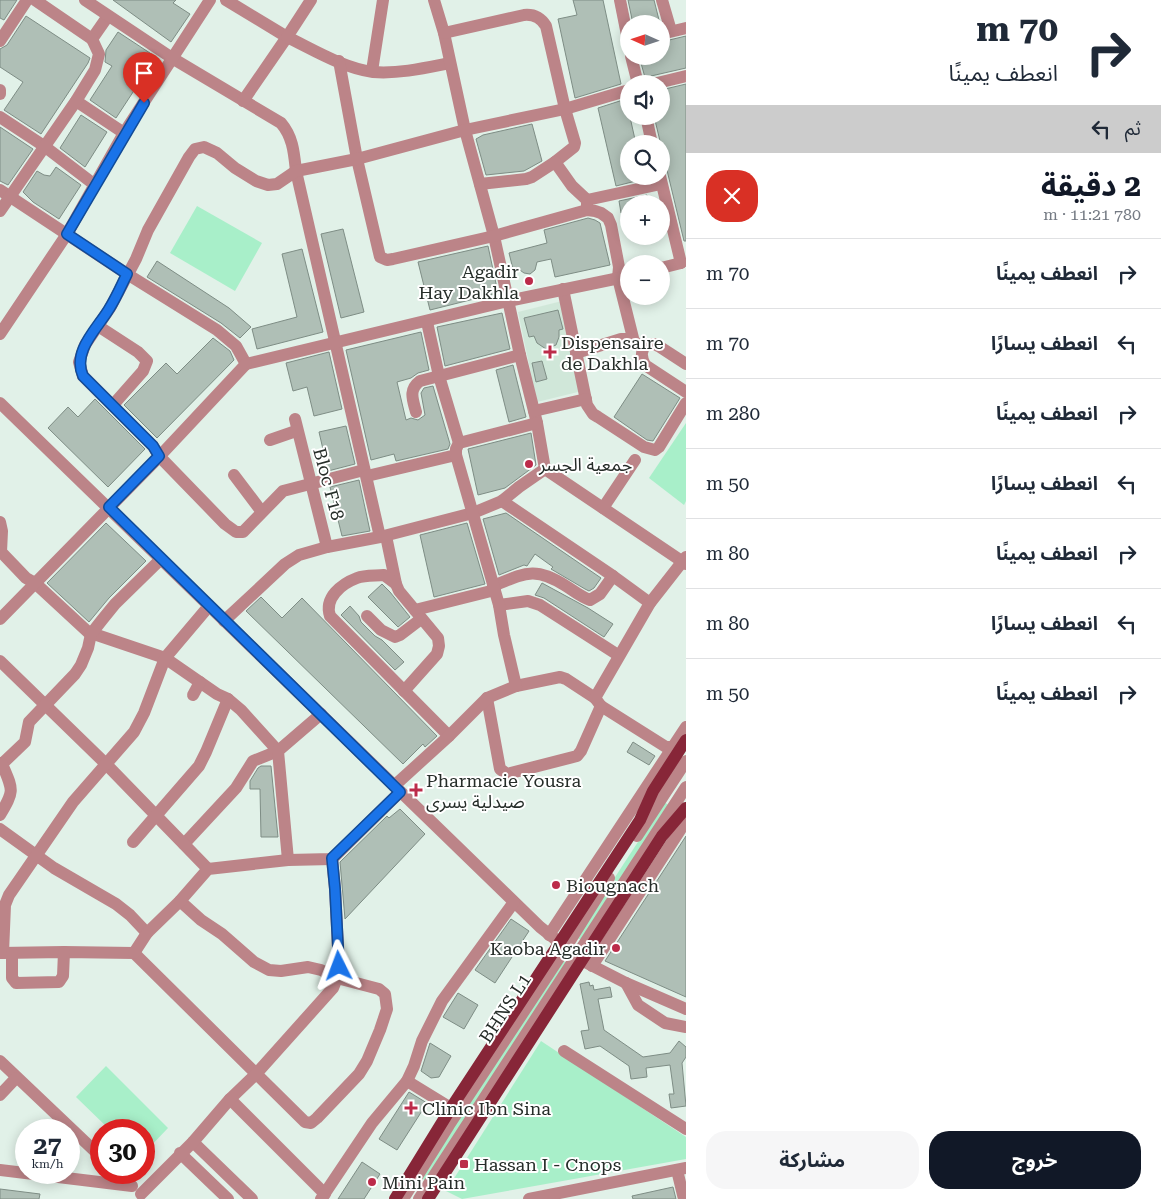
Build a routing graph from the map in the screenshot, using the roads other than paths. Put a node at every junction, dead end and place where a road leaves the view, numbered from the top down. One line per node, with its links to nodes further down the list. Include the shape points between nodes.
1 (27, 0): 19 (street)
2 (35, 0): 18 (street)
3 (85, 0): 13 (street)
4 (210, 0): 20 (street)
5 (226, 0): 17 (street)
6 (311, 0): 17 (street)
7 (383, 0): 23 (street)
8 (434, 0): 16 (street)
9 (620, 0): 11 (street)
10 (662, 0): 12 (street)
11 (623, 15)
12 (664, 15)
13 (108, 16): 18 (street); 20 (street)
14 (686, 28): 15 (street)
15 (670, 31)
16 (444, 33): 22 (street); 29 (street, via 524,15 538,17 546,26)
17 (287, 37): 21 (street); 28 (street)
18 (92, 39): 27 (street, via 99,54 97,65)
19 (0, 41)
20 (172, 58): 28 (street); 32 (street)
21 (339, 61): 23 (street); 34 (street)
22 (450, 64): 23 (street); 31 (street)
23 (372, 72)
24 (686, 76): 25 (street)
25 (670, 80)
26 (620, 93): 29 (street)
27 (76, 101): 32 (street); 33 (street)
28 (243, 101): 36 (street, via 281,123 287,130 294,149)
29 (565, 109): 31 (street); 35 (street, via 575,146)
30 (0, 117): 33 (street)
31 (465, 130): 34 (street); 37 (street)
32 (124, 134): 38 (street)
33 (44, 146): 38 (street); 41 (street)
34 (357, 159): 36 (street); 45 (street, via 378,254 382,259)
35 (555, 162): 37 (street, via 526,179); 42 (street)
36 (296, 171): 49 (street, via 277,184 262,184 211,149 195,149 159,209); 57 (street)
37 (480, 184): 45 (street)
38 (95, 185): 44 (street)
39 (646, 185): 42 (street)
40 (662, 185): 46 (street)
41 (5, 194): 43 (street); 44 (street)
42 (587, 205): 45 (street); 48 (street, via 608,218)
43 (0, 211)
44 (67, 234): 49 (street); 56 (street)
45 (494, 236): 52 (street)
46 (683, 265): 47 (street)
47 (670, 267)
48 (620, 270)
49 (127, 274): 55 (street); 61 (street, via 217,330 236,346)
50 (620, 278): 51 (street)
51 (563, 289): 52 (street); 59 (street)
52 (508, 301): 54 (street); 60 (street)
53 (630, 305): 58 (street)
54 (426, 322): 57 (street); 63 (street)
55 (98, 326): 68 (street, via 85,344 79,366 83,376); 68 (street, via 147,361)
56 (1, 329)
57 (335, 342): 61 (street); 76 (street)
58 (639, 345): 59 (street, via 629,339 621,339); 62 (street, via 654,344); 64 (street, via 645,365)
59 (576, 353): 65 (street)
60 (520, 355): 63 (street); 70 (street)
61 (246, 364): 73 (street)
62 (686, 364)
63 (439, 376): 69 (street, via 414,386 412,396); 72 (street)
64 (686, 392)
65 (586, 399): 67 (street, via 593,414 650,450 659,447); 70 (street)
66 (0, 403): 80 (street)
67 (686, 403)
68 (113, 405): 73 (street)
69 (416, 412)
70 (535, 417): 72 (street); 75 (street)
71 (270, 440): 78 (street, Bloc F18, via 296,425)
72 (457, 449): 76 (street); 83 (street)
73 (159, 456): 80 (street); 82 (street, via 236,532 243,532)
74 (635, 460): 81 (street)
75 (545, 469): 79 (street); 81 (street)
76 (366, 473): 78 (street); 85 (street)
77 (234, 475): 82 (street)
78 (312, 483): 82 (street, via 283,491); 86 (street, Bloc F18)
79 (502, 501): 83 (street); 90 (street)
80 (109, 507): 88 (street); 91 (street)
81 (603, 508): 89 (street)
82 (262, 512)
83 (473, 513): 85 (street); 93 (street)
84 (0, 522): 87 (street)
85 (383, 536): 86 (street); 92 (street)
86 (327, 547): 100 (street, via 292,559)
87 (1, 552): 91 (street)
88 (161, 559): 96 (street); 101 (street, via 115,604)
89 (685, 561): 94 (street)
90 (613, 576): 93 (street, via 600,594 590,600 536,572 513,578); 94 (street)
91 (35, 583): 99 (street); 101 (street)
92 (396, 584): 97 (street); 107 (street, via 384,575 358,577 331,596 328,609 336,623)
93 (494, 588): 95 (street); 97 (street)
94 (650, 603): 102 (street)
95 (499, 605): 102 (street, via 528,601 540,604); 106 (street)
96 (209, 606): 100 (street); 103 (street)
97 (418, 614): 98 (street, via 395,637 381,630); 107 (street, via 438,638 439,646 437,654)
98 (367, 616)
99 (0, 619)
100 (224, 621): 113 (street)
101 (91, 634): 103 (street); 112 (street, via 81,665)
102 (618, 655): 111 (street)
103 (165, 658): 105 (street); 120 (street, via 139,724)
104 (0, 661): 112 (street)
105 (200, 682): 108 (street); 110 (street)
106 (516, 686): 109 (street); 111 (street, via 560,677)
107 (404, 691): 115 (street)
108 (193, 695)
109 (487, 698): 111 (street, via 500,769 506,774 577,756); 115 (street)
110 (228, 700): 117 (street); 126 (street, via 202,761)
111 (598, 702): 116 (street, via 666,747)
112 (46, 706): 119 (street, via 29,723 25,742); 120 (street)
113 (321, 714): 117 (street); 123 (street)
114 (686, 727): 116 (street)
115 (449, 736): 123 (street)
116 (680, 745): 121 (main road)
117 (278, 751): 130 (street, via 253,761 236,788); 133 (street)
118 (686, 761): 139 (street, BHNS L1)
119 (1, 763): 125 (street, via 10,783 11,796)
120 (106, 764): 126 (street); 131 (street, via 73,802)
121 (651, 786): 138 (street); 139 (main road, via 640,820)
122 (686, 787): 143 (street)
123 (397, 789): 132 (street); 136 (street)
124 (686, 808): 143 (main road, via 662,836)
125 (0, 815)
126 (156, 815): 129 (street); 130 (street)
127 (686, 821): 143 (street)
128 (0, 829): 131 (street)
129 (133, 842)
130 (184, 844): 134 (street)
131 (36, 855): 137 (street, via 116,904); 141 (street, via 6,900)
132 (332, 858): 133 (street); 144 (street)
133 (288, 860): 134 (street)
134 (208, 869): 135 (street)
135 (180, 901): 137 (street); 144 (street, via 254,962 269,970 308,968)
136 (514, 902): 138 (street); 152 (street, via 442,1001)
137 (147, 933): 142 (street)
138 (549, 935): 139 (street)
139 (563, 946): 143 (street); 155 (main road); 162 (street, BHNS L1)
140 (64, 952): 141 (street); 141 (street, via 64,976 59,982 16,983); 142 (street)
141 (5, 953)
142 (134, 953): 150 (street)
143 (584, 961): 145 (street); 166 (main road)
144 (337, 978): 150 (street, via 330,992); 150 (street, via 379,989 387,1001 380,1030 359,1074 311,1123 304,1122)
145 (626, 983): 146 (street); 147 (street, via 638,1005 665,1024)
146 (686, 1009)
147 (686, 1027)
148 (564, 1051): 156 (street)
149 (0, 1061): 151 (street)
150 (256, 1074): 154 (street)
151 (16, 1078): 153 (street); 158 (street)
152 (407, 1081): 155 (street); 165 (street, via 372,1123)
153 (0, 1095)
154 (230, 1099): 157 (street); 165 (street)
155 (451, 1108): 162 (main road)
156 (686, 1128)
157 (193, 1142): 159 (street); 168 (street)
158 (90, 1147)
159 (180, 1153): 164 (street); 167 (street)
160 (682, 1169): 171 (street); 172 (street)
161 (0, 1170): 164 (street)
162 (410, 1182): 166 (street); 169 (main road); 170 (street, BHNS L1)
163 (131, 1184): 164 (street)
164 (140, 1193)
165 (323, 1196)
166 (427, 1197)
167 (228, 1199)
168 (252, 1199)
169 (395, 1199)
170 (403, 1199)
171 (529, 1199)
172 (684, 1199)

